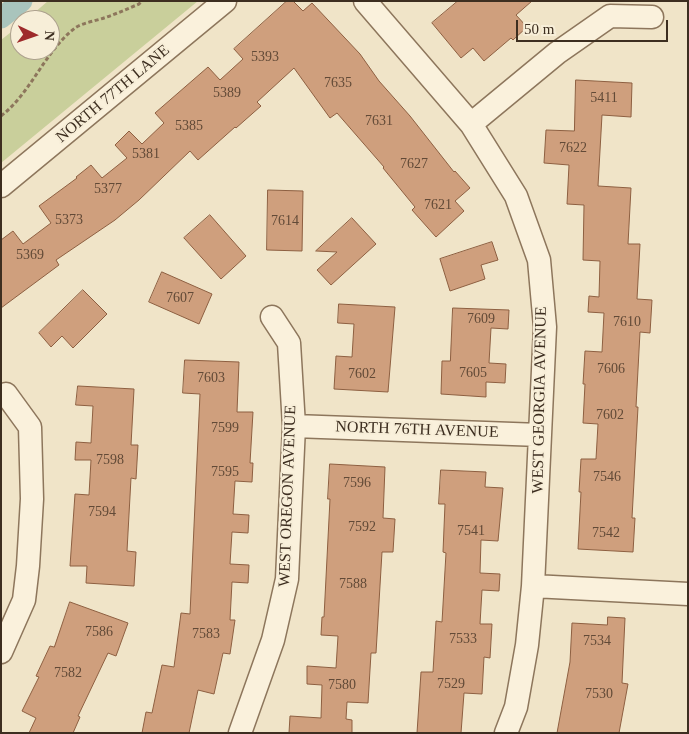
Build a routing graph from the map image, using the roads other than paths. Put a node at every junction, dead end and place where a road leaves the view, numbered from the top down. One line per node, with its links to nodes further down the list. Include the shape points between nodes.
1 (225, 1): 5 (street, NORTH 77TH LANE)
2 (365, 1): 4 (street, WEST GEORGIA AVENUE)
3 (652, 17): 4 (street, via 610,16 557,53)
4 (471, 124): 9 (street, WEST GEORGIA AVENUE, via 516,196 539,260 544,327)
5 (1, 186)
6 (272, 317): 8 (street, WEST OREGON AVENUE, via 289,343)
7 (6, 394): 12 (street, via 30,427 32,499 24,600)
8 (294, 426): 9 (street, NORTH 76TH AVENUE); 13 (street, WEST OREGON AVENUE, via 287,579 273,640)
9 (540, 435): 10 (street, WEST GEORGIA AVENUE)
10 (533, 586): 11 (street); 14 (street, WEST GEORGIA AVENUE, via 516,707)
11 (688, 594)
12 (1, 652)
13 (240, 733)
14 (506, 733)

